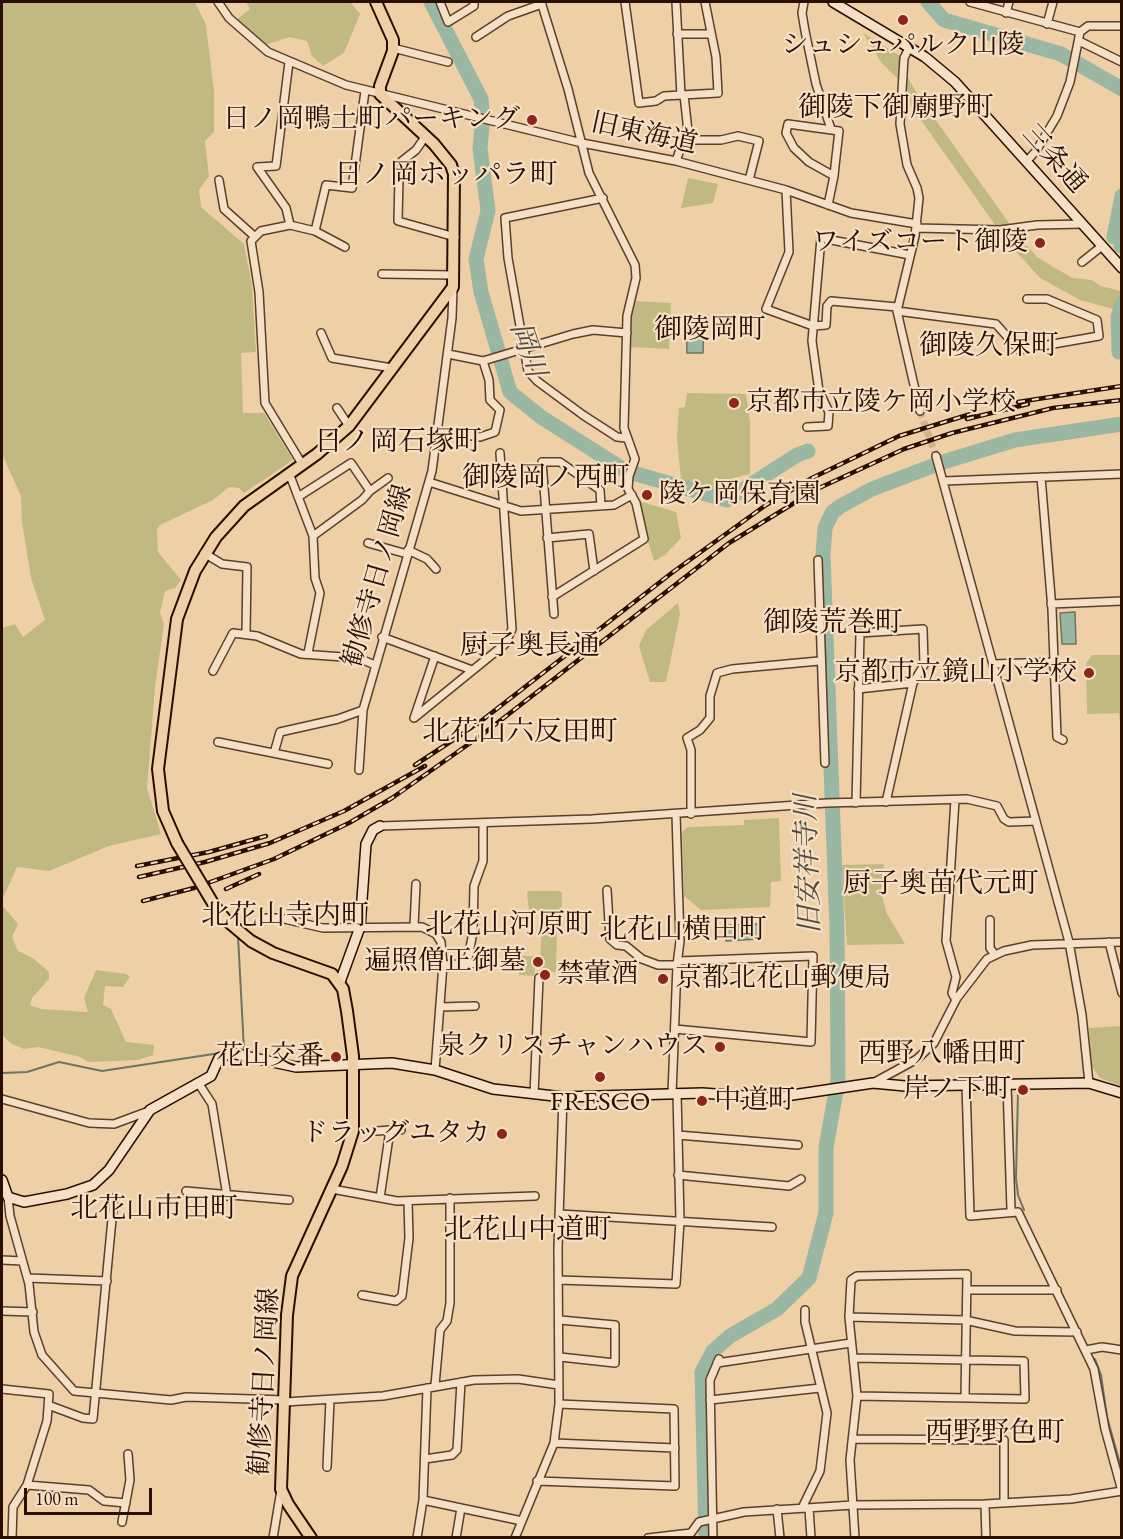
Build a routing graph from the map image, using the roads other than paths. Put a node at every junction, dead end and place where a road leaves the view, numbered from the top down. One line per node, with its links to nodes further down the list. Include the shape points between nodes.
1 (218, 2): 24 (street, 旧東海道, via 229,18 268,52)
2 (376, 2): 22 (main road, via 392,35)
3 (440, 2): 4 (street, via 448,22 474,6)
4 (474, 2)
5 (625, 2): 29 (street, via 639,103)
6 (676, 2): 18 (street)
7 (705, 2): 19 (street)
8 (804, 2): 30 (street, via 802,13 809,50)
9 (833, 2): 23 (main road, 三条通)
10 (970, 2): 14 (street)
11 (1009, 2): 14 (street)
12 (1053, 2): 15 (street)
13 (542, 3): 20 (street, via 508,16); 33 (street)
14 (1006, 13): 15 (street)
15 (1047, 24): 17 (street)
16 (1122, 26): 17 (street, via 1089,27)
17 (1080, 32): 21 (street)
18 (677, 34): 19 (street); 29 (street)
19 (711, 34): 29 (street, via 718,93)
20 (476, 37)
21 (1079, 41): 26 (street); 35 (street, via 1057,116)
22 (393, 48): 25 (street); 28 (main road)
23 (909, 48): 35 (main road, 三条通, via 955,82); 44 (street, via 904,58 900,124 906,165 917,188)
24 (289, 62): 27 (street, 旧東海道); 43 (street, via 276,166 257,167 286,208)
25 (448, 62)
26 (1122, 62)
27 (365, 91): 28 (street, 旧東海道); 45 (street, via 352,188 326,185)
28 (380, 94): 31 (main road, 勧修寺日ノ岡線); 33 (street, 旧東海道)
29 (682, 95): 32 (street)
30 (831, 129): 36 (street, via 839,131); 36 (street, via 788,124 786,133 794,148 809,162)
31 (425, 137): 47 (main road, 勧修寺日ノ岡線, via 454,174); 47 (street, via 402,160 398,221)
32 (689, 140): 34 (street, via 682,144); 38 (street, via 720,141 738,136 759,141)
33 (582, 143): 34 (street, 旧東海道); 40 (street, via 589,173)
34 (676, 161): 38 (street, 旧東海道)
35 (1026, 162): 42 (main road, 三条通)
36 (834, 176): 41 (street)
37 (219, 180): 46 (street, via 224,209)
38 (749, 180): 39 (street, 旧東海道)
39 (786, 190): 41 (street, 旧東海道); 58 (street, via 789,252 766,309)
40 (603, 198): 60 (street, via 635,265); 61 (street, via 505,218)
41 (828, 205): 44 (street, 旧東海道)
42 (1083, 224): 44 (street, 旧東海道, via 1000,230); 48 (main road, 三条通)
43 (290, 225): 45 (street); 46 (street)
44 (917, 226): 50 (street)
45 (315, 231): 49 (street)
46 (254, 236): 73 (street, via 251,251 259,292 265,402)
47 (455, 237): 54 (main road, 勧修寺日ノ岡線)
48 (1102, 246): 51 (street); 52 (main road, 三条通)
49 (345, 247)
50 (910, 255): 57 (street); 58 (street, via 821,238)
51 (1082, 262)
52 (1122, 268)
53 (382, 274): 54 (street)
54 (454, 275): 55 (main road, 勧修寺日ノ岡線)
55 (453, 287): 62 (street, 勧修寺日ノ岡線); 64 (main road)
56 (1027, 299): 57 (street, via 1047,299 1097,320 1099,336 1019,350 996,324)
57 (897, 309): 58 (street, via 831,302 827,306 826,325); 66 (street)
58 (813, 326): 68 (street, via 815,370 829,412 828,426)
59 (321, 333): 64 (street, via 332,358)
60 (627, 333): 61 (street, via 593,330); 70 (street)
61 (523, 349): 63 (street); 70 (street, via 528,371 537,381 617,437)
62 (448, 354): 63 (street); 69 (street, 勧修寺日ノ岡線)
63 (483, 361): 69 (street, via 490,400 500,410 495,432 480,438)
64 (392, 368): 67 (main road)
65 (337, 408): 67 (street)
66 (920, 411)
67 (349, 426): 73 (main road)
68 (807, 427)
69 (438, 431): 79 (street, 勧修寺日ノ岡線)
70 (626, 438): 81 (street, via 633,449 628,489)
71 (500, 453): 83 (street)
72 (937, 461): 78 (street)
73 (302, 464): 74 (main road)
74 (289, 473): 82 (street); 90 (main road, via 244,506)
75 (1122, 474): 76 (street)
76 (1041, 477): 78 (street); 96 (street)
77 (388, 478): 80 (street)
78 (944, 481): 104 (street)
79 (429, 482): 83 (street); 89 (street, 勧修寺日ノ岡線)
80 (370, 491): 82 (street, via 351,463); 86 (street)
81 (632, 495): 84 (street, via 614,505); 93 (street, via 644,539)
82 (298, 497): 86 (street)
83 (503, 506): 85 (street, via 520,512); 106 (street, via 512,629 505,644)
84 (601, 506): 85 (street); 85 (street, via 600,490 560,462 542,462)
85 (545, 510): 87 (street)
86 (313, 536): 100 (street, via 315,578 320,592)
87 (547, 538): 93 (street, via 589,534); 94 (street)
88 (368, 543): 89 (street)
89 (408, 552): 92 (street, via 427,559); 99 (street, 勧修寺日ノ岡線)
90 (204, 553): 98 (street, via 222,564 247,567); 140 (main road, bridge, via 177,619 158,769 164,811 177,843 226,920 273,953 327,971)
91 (818, 560): 102 (street)
92 (436, 569)
93 (594, 571): 94 (street)
94 (552, 597): 97 (street)
95 (1122, 601): 96 (street)
96 (1051, 604): 103 (street)
97 (554, 614)
98 (246, 634): 100 (street, via 301,654); 107 (street, via 233,633)
99 (382, 638): 101 (street); 105 (street, 勧修寺日ノ岡線)
100 (308, 653): 105 (street, via 358,658)
101 (435, 656): 106 (street); 106 (street, via 414,718)
102 (819, 661): 114 (street); 120 (street, via 717,673 710,696 710,718 687,738 691,750)
103 (1054, 662): 104 (street); 111 (street, via 1057,737)
104 (994, 664): 122 (street)
105 (375, 665): 110 (street, 勧修寺日ノ岡線)
106 (472, 670)
107 (213, 671)
108 (913, 683): 109 (street); 109 (street, via 924,665 923,629 860,633); 119 (street)
109 (858, 689): 118 (street)
110 (363, 710): 113 (street, via 280,732); 116 (street, 勧修寺日ノ岡線)
111 (1063, 740)
112 (218, 742): 113 (street)
113 (274, 753): 115 (street)
114 (825, 763)
115 (328, 764)
116 (359, 770)
117 (955, 800): 119 (street); 122 (street, via 986,801 999,808 1009,822); 142 (street, via 946,941 956,977 952,993)
118 (856, 802): 119 (street); 120 (street)
119 (886, 802)
120 (691, 813): 121 (street)
121 (676, 814): 123 (street); 137 (street)
122 (1036, 821): 131 (street)
123 (483, 823): 124 (street); 135 (street, via 483,861 474,886 473,932)
124 (380, 826): 130 (main road, via 373,830 365,850)
125 (416, 884): 129 (street)
126 (607, 890): 137 (street, via 610,939 658,965)
127 (266, 918): 130 (street, via 323,927)
128 (990, 920): 134 (street, via 990,948)
129 (414, 926): 130 (street); 138 (street, via 432,931 439,938)
130 (360, 927): 140 (main road)
131 (1069, 942): 132 (street); 134 (street); 149 (street)
132 (1110, 942): 133 (street); 141 (street)
133 (1122, 942)
134 (995, 955): 142 (street, via 975,972)
135 (467, 963): 136 (street); 138 (street)
136 (483, 963)
137 (678, 963): 145 (street); 145 (street, via 813,956 811,1042)
138 (443, 965): 144 (street)
139 (539, 978): 154 (street)
140 (340, 982): 146 (main road, 勧修寺日ノ岡線)
141 (1122, 993)
142 (956, 1000): 148 (street, via 934,1043 917,1059)
143 (475, 1006): 144 (street)
144 (440, 1007): 147 (street)
145 (675, 1029): 155 (street)
146 (352, 1064): 147 (main road, via 384,1062); 150 (main road, via 296,1066 231,1053 219,1058 211,1076); 167 (main road, 勧修寺日ノ岡線, via 353,1131)
147 (435, 1070): 154 (main road, via 493,1089)
148 (873, 1083): 152 (main road); 155 (main road, via 772,1098)
149 (1089, 1083): 151 (main road); 153 (main road)
150 (199, 1084): 158 (main road); 169 (street, via 212,1104)
151 (1007, 1084): 152 (main road); 177 (street)
152 (966, 1085): 177 (street, via 970,1215)
153 (1122, 1093)
154 (534, 1094): 156 (main road)
155 (675, 1094): 156 (main road); 162 (street)
156 (563, 1097): 178 (street)
157 (2, 1099): 158 (street, via 89,1123 114,1124)
158 (150, 1110): 171 (main road, via 97,1182 50,1198 24,1202)
159 (390, 1130): 160 (street); 161 (street); 173 (street)
160 (401, 1130)
161 (378, 1131)
162 (678, 1134): 163 (street); 164 (street)
163 (798, 1145)
164 (678, 1175): 165 (street, via 789,1186); 179 (street)
165 (801, 1179)
166 (2, 1180): 171 (main road)
167 (332, 1189): 173 (street); 213 (main road, 勧修寺日ノ岡線, via 291,1281)
168 (186, 1191): 169 (street)
169 (226, 1196): 175 (street)
170 (535, 1196): 174 (street)
171 (8, 1197): 182 (street)
172 (114, 1198): 185 (street)
173 (380, 1198): 176 (street)
174 (450, 1198): 176 (street); 205 (street, via 450,1303 447,1322 440,1330)
175 (289, 1200)
176 (408, 1201): 188 (street, via 409,1238 402,1296 396,1301)
177 (1011, 1210): 187 (street, via 1018,1212)
178 (560, 1214): 179 (street); 184 (street)
179 (680, 1221): 180 (street); 184 (street, via 676,1284)
180 (772, 1227)
181 (2, 1260): 182 (street)
182 (22, 1261): 183 (street)
183 (27, 1278): 185 (street); 191 (street)
184 (558, 1280): 193 (street)
185 (107, 1281): 208 (street)
186 (967, 1290): 187 (street); 192 (street, via 967,1274 857,1276 851,1280); 194 (street)
187 (1057, 1290): 195 (street)
188 (362, 1295)
189 (805, 1310): 197 (street)
190 (2, 1311): 191 (street)
191 (33, 1312): 208 (street, via 34,1332 42,1355 74,1391)
192 (849, 1317): 194 (street); 196 (street)
193 (560, 1320): 200 (street); 200 (street, via 615,1325 615,1363)
194 (965, 1320): 195 (street, via 1015,1331); 202 (street)
195 (1077, 1332): 198 (street)
196 (851, 1343): 197 (street); 201 (street)
197 (812, 1349): 206 (street); 212 (street, via 718,1361 710,1380)
198 (1086, 1350): 199 (street); 225 (street, via 1094,1369)
199 (1122, 1350)
200 (560, 1358): 204 (street)
201 (854, 1358): 202 (street); 209 (street)
202 (966, 1359): 210 (street); 210 (street, via 1024,1360 1025,1399)
203 (460, 1382): 204 (street, via 518,1379); 205 (street); 220 (street, via 457,1450 452,1455)
204 (560, 1385): 214 (street)
205 (431, 1386): 211 (street, via 383,1396); 220 (street)
206 (820, 1388): 212 (street); 232 (street, via 827,1413 824,1454)
207 (2, 1389): 215 (street, via 50,1394)
208 (93, 1393): 213 (street, via 171,1400 186,1397); 215 (street, via 93,1419)
209 (857, 1396): 210 (street); 216 (street)
210 (965, 1398)
211 (330, 1400): 213 (street); 221 (street)
212 (710, 1400): 234 (street)
213 (285, 1401): 224 (main road, 勧修寺日ノ岡線)
214 (559, 1404): 217 (street); 218 (street, via 674,1409)
215 (48, 1405): 223 (street, via 47,1421)
216 (855, 1439): 227 (street, via 1004,1440); 230 (street, via 850,1460)
217 (554, 1443): 218 (street); 222 (street)
218 (675, 1448): 222 (street, via 675,1486)
219 (128, 1454): 228 (street, via 130,1480)
220 (425, 1459): 226 (street)
221 (327, 1467)
222 (537, 1481): 235 (street)
223 (27, 1485): 228 (street, via 89,1490 104,1501); 238 (street, via 14,1507)
224 (281, 1489): 239 (street); 240 (main road, 勧修寺日ノ岡線)
225 (1122, 1491): 227 (street, via 1071,1499)
226 (423, 1500): 231 (street); 241 (street)
227 (1004, 1502): 229 (street)
228 (126, 1503): 236 (street)
229 (985, 1504): 230 (street); 249 (street)
230 (853, 1505): 232 (street); 248 (street)
231 (460, 1508): 235 (street); 242 (street)
232 (805, 1508): 233 (street); 247 (street)
233 (777, 1509): 234 (street); 246 (street)
234 (712, 1518): 237 (street, via 699,1522 691,1533); 245 (street)
235 (522, 1521): 243 (street)
236 (122, 1522)
237 (677, 1537): 244 (street)
238 (12, 1538)
239 (273, 1538)
240 (311, 1538)
241 (417, 1538)
242 (456, 1538)
243 (515, 1538)
244 (648, 1538)
245 (713, 1538)
246 (780, 1538)
247 (811, 1538)
248 (855, 1538)
249 (986, 1538)

